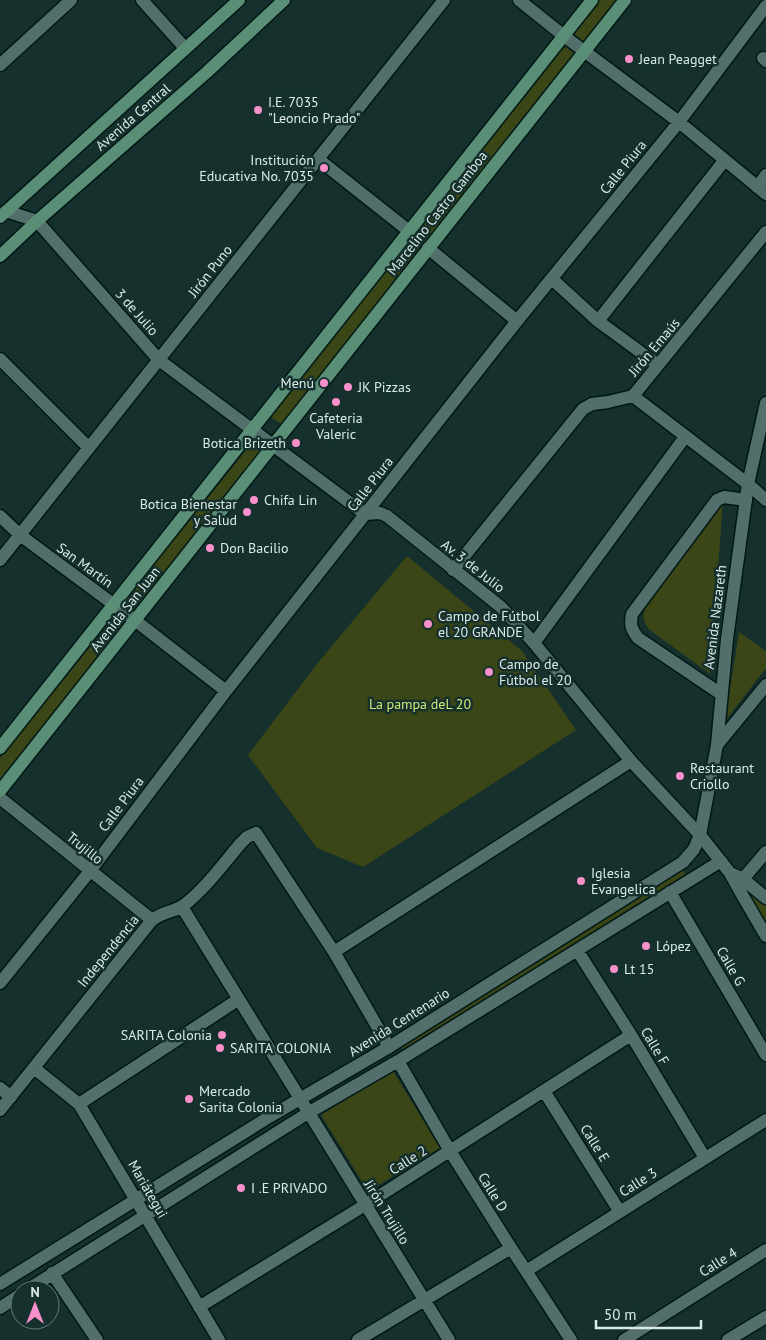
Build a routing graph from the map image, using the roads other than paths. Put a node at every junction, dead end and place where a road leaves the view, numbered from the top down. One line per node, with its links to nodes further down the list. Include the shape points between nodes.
1 (72, 0): 13 (street)
2 (142, 0): 11 (street)
3 (238, 0): 11 (main road, Avenida Central)
4 (284, 0): 20 (main road, Avenida Central, via 207,72)
5 (444, 0): 15 (street, Jirón Puno)
6 (519, 0): 10 (street)
7 (592, 0): 10 (main road, Marcelino Castro Gamboa)
8 (625, 0): 12 (main road, Marcelino Castro Gamboa)
9 (766, 6): 14 (street, Calle Piura)
10 (564, 36): 12 (street); 21 (main road, Marcelino Castro Gamboa)
11 (185, 48): 19 (main road, Avenida Central)
12 (584, 51): 14 (street); 23 (main road, Marcelino Castro Gamboa)
13 (0, 65)
14 (679, 122): 16 (street); 25 (street, Calle Piura)
15 (318, 159): 21 (street); 29 (street, Jirón Puno)
16 (724, 161): 18 (street); 26 (street)
17 (766, 175): 18 (street)
18 (761, 190)
19 (2, 212): 20 (street)
20 (37, 220): 24 (main road, Avenida Central); 29 (street, 3 de Julio)
21 (409, 231): 33 (main road, Marcelino Castro Gamboa)
22 (766, 232): 30 (street, Jirón Emaús)
23 (428, 248): 27 (street); 35 (main road, Marcelino Castro Gamboa)
24 (0, 256)
25 (552, 279): 26 (street); 27 (street, Calle Piura)
26 (598, 321): 30 (street)
27 (517, 322): 40 (street, Calle Piura)
28 (0, 359): 36 (street)
29 (159, 360): 33 (street, 3 de Julio); 36 (street, Jirón Puno)
30 (658, 365): 31 (street, Jirón Emaús)
31 (633, 396): 34 (street); 44 (street, Jirón Emaús, via 592,404 583,409)
32 (765, 410): 37 (street, Avenida Nazareth)
33 (253, 431): 35 (street, Av. 3 de Julio); 45 (main road, Avenida San Juan)
34 (686, 437): 37 (street); 47 (street)
35 (273, 444): 40 (street, Av. 3 de Julio); 46 (main road, Avenida San Juan)
36 (89, 448): 42 (street, Jirón Puno)
37 (748, 484): 38 (street, Avenida Nazareth); 39 (street)
38 (746, 500): 50 (street, Avenida Nazareth); 50 (street, via 724,497 717,500 632,614 630,623 638,638)
39 (766, 500)
40 (365, 514): 44 (street, Av. 3 de Julio, via 387,516); 49 (street, Calle Piura)
41 (0, 516): 42 (street, San Martín)
42 (20, 535): 43 (street, Jirón Puno); 45 (street, San Martín)
43 (0, 560)
44 (454, 570): 47 (street, Av. 3 de Julio, via 501,607)
45 (114, 605): 46 (street, San Martín); 52 (main road, Avenida San Juan)
46 (136, 621): 49 (street, San Martín); 54 (main road, Avenida San Juan)
47 (534, 643): 53 (street, Av. 3 de Julio)
48 (766, 685): 51 (street)
49 (226, 691): 59 (street, Calle Piura)
50 (721, 694): 51 (street, Avenida Nazareth)
51 (717, 746): 56 (street, Avenida Nazareth)
52 (0, 748)
53 (631, 761): 56 (street, Av. 3 de Julio); 68 (street)
54 (0, 791)
55 (0, 798): 59 (street, Trujillo)
56 (700, 836): 58 (street, Av. 3 de Julio); 72 (street, Avenida Centenario, via 683,862)
57 (766, 852): 61 (street)
58 (720, 861): 60 (street, Av. 3 de Julio); 62 (street)
59 (90, 871): 65 (street, Trujillo); 69 (street, Calle Piura)
60 (730, 873): 61 (street); 66 (street, Av. 3 de Julio)
61 (743, 879): 63 (street)
62 (670, 892): 67 (street); 73 (street, Calle G)
63 (766, 898)
64 (182, 907): 65 (street, Independencia); 68 (street, Independencia, via 202,889 240,843 256,833); 70 (street, Jirón Trujillo)
65 (152, 920): 75 (street, Independencia)
66 (766, 936)
67 (577, 950): 71 (street, Calle F); 74 (street)
68 (334, 952): 72 (street)
69 (0, 983)
70 (239, 999): 79 (street, Jirón Trujillo); 80 (street)
71 (631, 1035): 77 (street, Calle 2); 85 (street, Calle F)
72 (388, 1046): 79 (street, Avenida Centenario)
73 (766, 1056)
74 (398, 1061): 82 (street); 84 (street, Calle D)
75 (34, 1068): 78 (street, Independencia); 80 (street, Mariátegui)
76 (0, 1088): 78 (street)
77 (544, 1091): 84 (street, Calle 2); 88 (street, Calle E)
78 (11, 1097): 81 (street, Independencia)
79 (300, 1099): 82 (street, Jirón Trujillo); 86 (street, Avenida Centenario)
80 (79, 1104): 86 (street, Mariátegui)
81 (0, 1110)
82 (308, 1113): 87 (street, Jirón Trujillo); 89 (street)
83 (766, 1120): 85 (street, Calle 3)
84 (450, 1151): 87 (street, Calle 2); 90 (street, Calle D)
85 (705, 1158): 88 (street, Calle 3)
86 (138, 1200): 89 (street, Mariátegui); 95 (street, Avenida Centenario)
87 (365, 1205): 96 (street, Jirón Trujillo); 97 (street, Calle 2)
88 (620, 1212): 92 (street, Calle 3)
89 (145, 1215): 93 (street); 97 (street, Mariátegui)
90 (511, 1248): 92 (street, Calle D); 96 (street)
91 (766, 1250): 104 (street, Calle 4)
92 (526, 1271): 99 (street, Calle D)
93 (52, 1273): 94 (street); 100 (street)
94 (42, 1280)
95 (0, 1284)
96 (424, 1299): 102 (street); 103 (street, Jirón Trujillo)
97 (199, 1307): 101 (street, Mariátegui)
98 (766, 1317): 105 (street)
99 (567, 1338)
100 (97, 1340)
101 (219, 1340)
102 (358, 1340)
103 (449, 1340)
104 (624, 1340)
105 (728, 1340)

